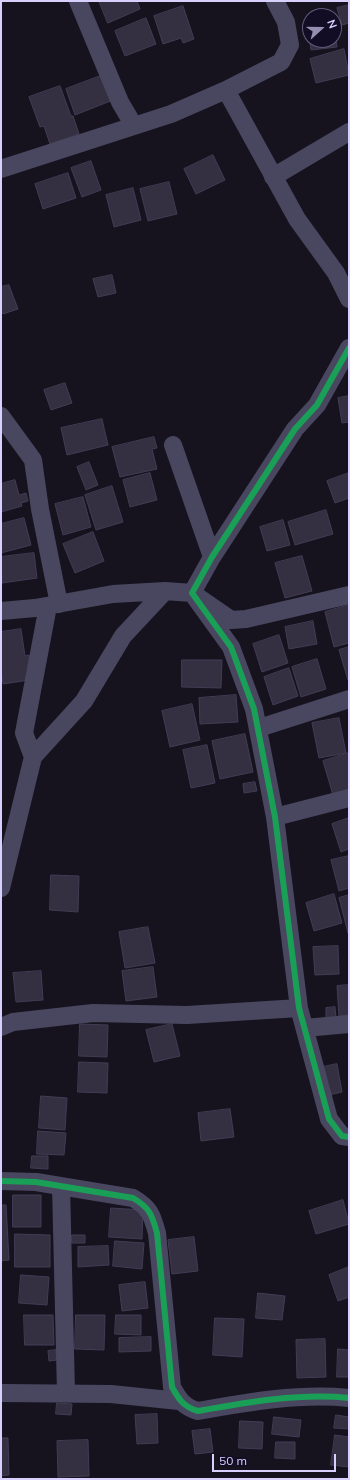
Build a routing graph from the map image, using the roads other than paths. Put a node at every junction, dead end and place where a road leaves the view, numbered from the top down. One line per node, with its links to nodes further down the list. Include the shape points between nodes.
1 (78, 1): 4 (street, via 120,102)
2 (275, 1): 3 (street, via 286,22 290,45 281,62)
3 (226, 90): 4 (street, via 171,114); 7 (street)
4 (134, 126): 6 (street)
5 (349, 132): 7 (street)
6 (1, 169)
7 (273, 177): 9 (street, via 297,219)
8 (349, 264): 9 (street)
9 (340, 282): 10 (street)
10 (349, 299)
11 (349, 348): 14 (street, via 317,405 295,429)
12 (1, 416): 18 (street, via 33,460)
13 (173, 445): 14 (street)
14 (212, 557): 16 (street)
15 (165, 591): 16 (street); 18 (street, via 113,594); 22 (street, via 124,636 84,701)
16 (192, 593): 17 (street, via 232,620); 21 (street, via 231,647 254,709)
17 (349, 595)
18 (54, 605): 19 (street); 22 (street, via 24,733)
19 (1, 611)
20 (349, 700): 21 (street)
21 (258, 728): 24 (street)
22 (33, 757): 25 (street)
23 (349, 798): 24 (street)
24 (274, 817): 26 (street)
25 (1, 888)
26 (299, 1008): 28 (street, via 188,1015 93,1013 13,1022); 29 (street)
27 (349, 1024): 29 (street)
28 (1, 1027)
29 (305, 1028): 30 (street, via 329,1118 342,1136)
30 (349, 1137)
31 (1, 1181): 32 (street)
32 (61, 1186): 34 (street); 36 (street, via 133,1198 145,1205 153,1217 157,1233 172,1387)
33 (1, 1392): 34 (street)
34 (66, 1394): 36 (street, via 111,1394)
35 (349, 1398): 36 (street, via 322,1395 257,1400 198,1411 189,1409)
36 (179, 1401)

